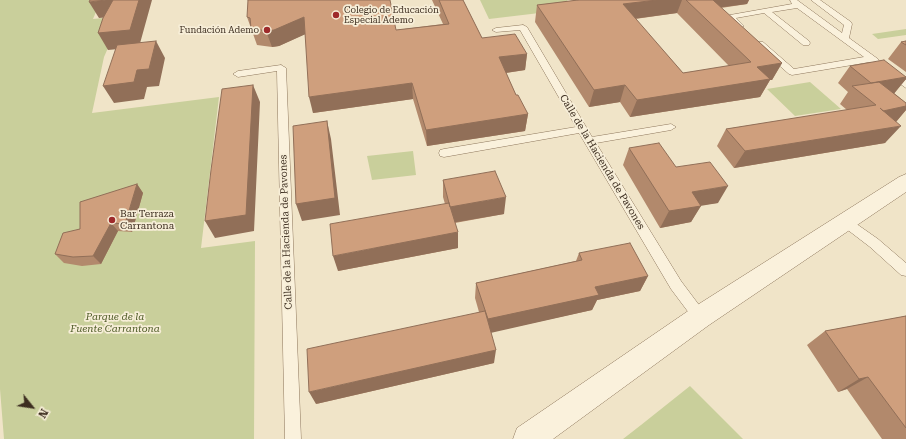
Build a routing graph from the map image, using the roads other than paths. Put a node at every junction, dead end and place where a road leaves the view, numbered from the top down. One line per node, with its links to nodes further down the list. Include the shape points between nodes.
1 (815, 0): 5 (lane, via 848,24)
2 (795, 3): 3 (lane); 5 (lane)
3 (765, 10): 6 (lane); 7 (lane, via 730,17 792,72)
4 (496, 30): 11 (lane, Calle de la Hacienda de Pavones, via 523,27)
5 (845, 39): 7 (lane)
6 (806, 43)
7 (872, 59): 9 (lane)
8 (238, 74): 18 (lane, Calle de la Hacienda de Pavones, via 281,68)
9 (906, 85)
10 (671, 127): 12 (lane)
11 (582, 128): 12 (lane, Calle de la Hacienda de Pavones); 13 (lane)
12 (590, 141): 17 (lane, Calle de la Hacienda de Pavones, via 676,284)
13 (444, 153)
14 (906, 182): 15 (street)
15 (844, 221): 16 (lane); 17 (street)
16 (906, 271)
17 (700, 317): 19 (street)
18 (293, 439)
19 (528, 439)

